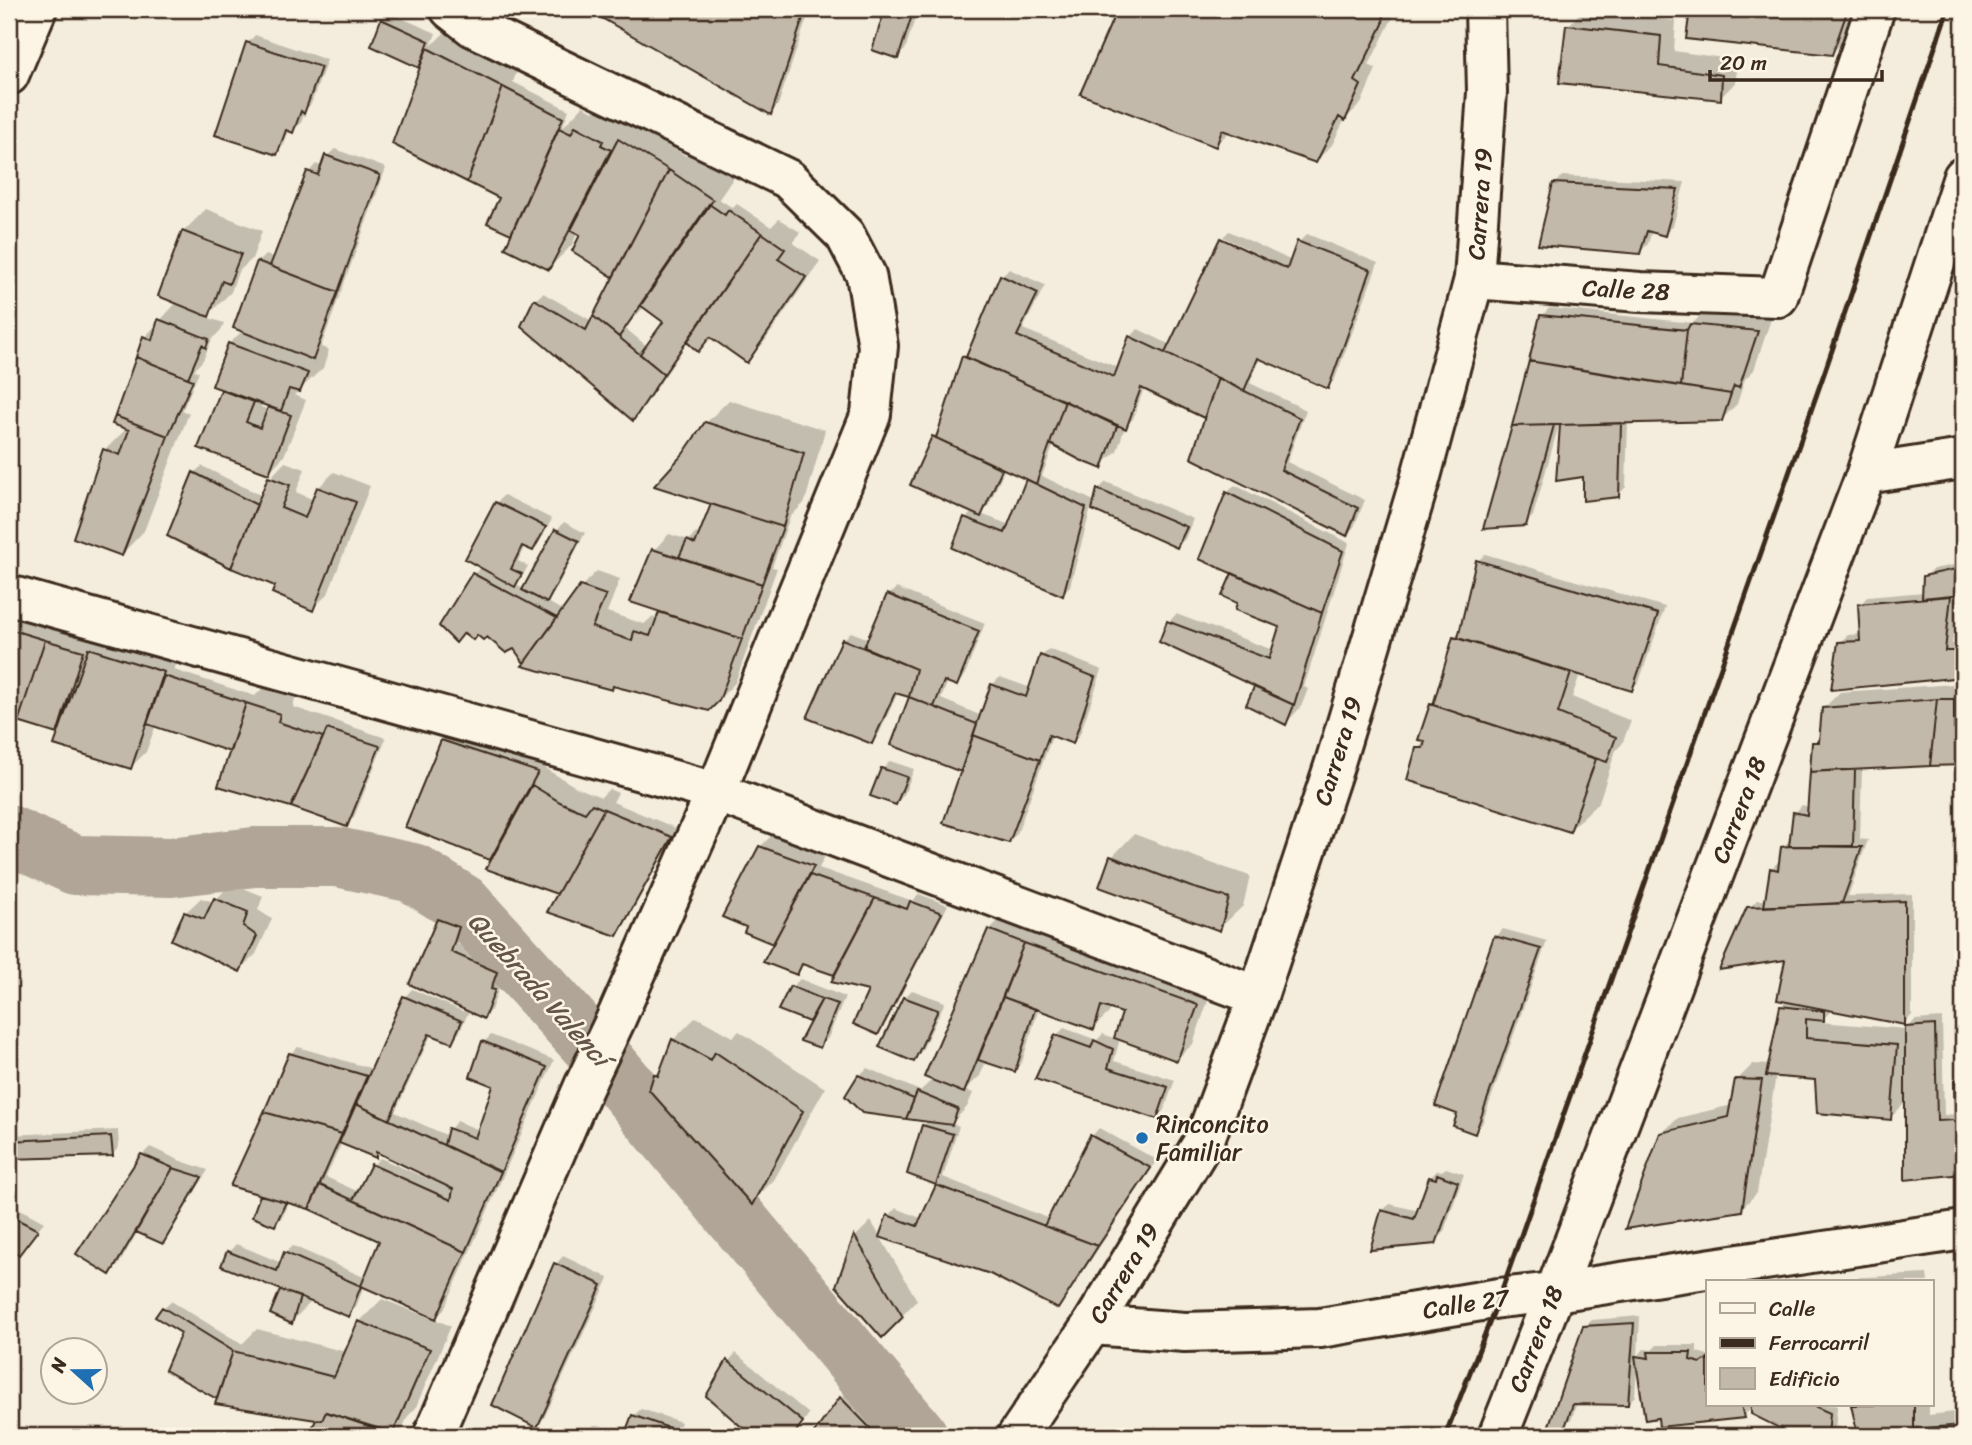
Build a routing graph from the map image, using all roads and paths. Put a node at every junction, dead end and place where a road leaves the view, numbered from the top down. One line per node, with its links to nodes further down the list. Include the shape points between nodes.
1 (37, 9): 5 (street)
2 (450, 9): 11 (street, via 473,27 788,179 845,235 866,275 878,346 871,414)
3 (1485, 9): 7 (street, Carrera 19, via 1487,92)
4 (1875, 9): 7 (street, Calle 28, via 1778,296 1640,292)
5 (9, 75)
6 (1963, 177): 9 (street, Carrera 18)
7 (1474, 279): 12 (street, Carrera 19, via 1420,480 1338,753)
8 (1963, 459): 9 (street)
9 (1866, 474): 14 (street, Carrera 18)
10 (9, 595): 11 (street)
11 (716, 792): 12 (street); 16 (street)
12 (1258, 996): 15 (street, Carrera 19, via 1205,1139)
13 (1963, 1230): 14 (street, Calle 27)
14 (1555, 1292): 15 (street, Calle 27, via 1320,1328 1185,1332); 18 (street, Carrera 18)
15 (1092, 1325): 17 (street, Carrera 19)
16 (433, 1436)
17 (1017, 1436)
18 (1498, 1436)

